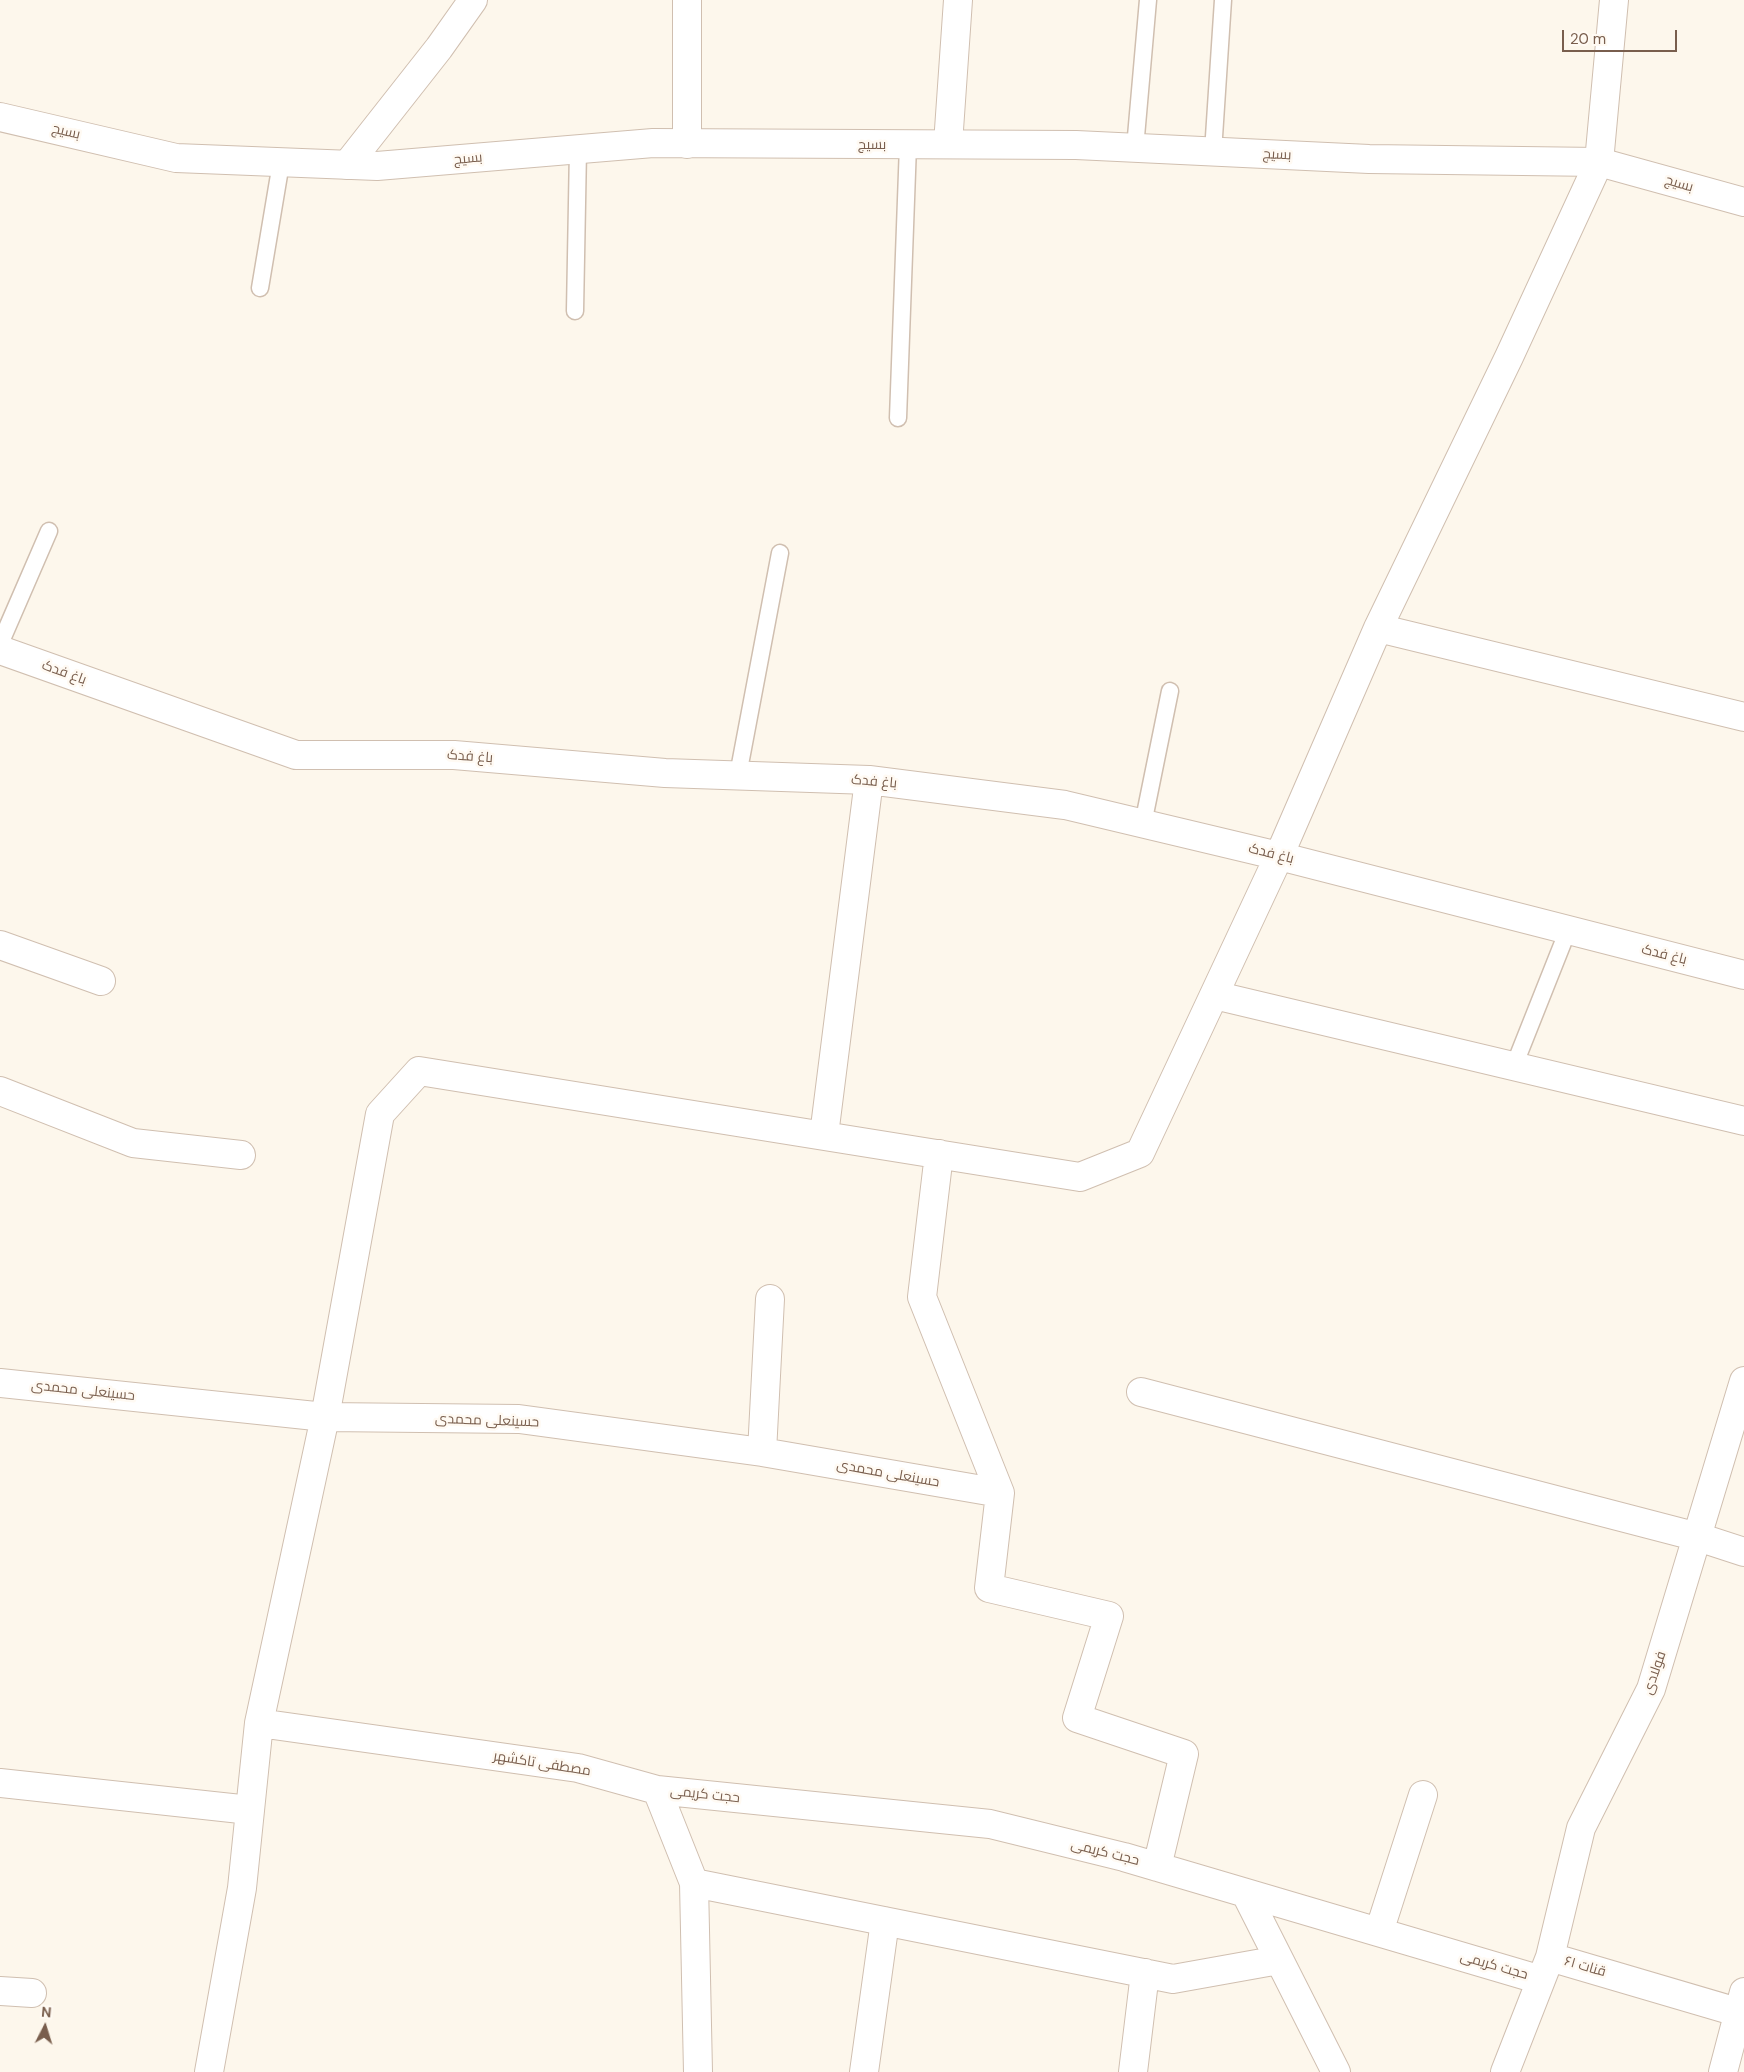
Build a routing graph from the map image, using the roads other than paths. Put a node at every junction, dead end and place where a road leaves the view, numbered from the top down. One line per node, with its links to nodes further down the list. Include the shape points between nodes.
1 (473, 0): 16 (street)
2 (686, 0): 8 (street)
3 (958, 0): 9 (street)
4 (1148, 0): 11 (lane)
5 (1223, 0): 13 (lane)
6 (1614, 0): 14 (street)
7 (0, 117): 15 (street, بسیج, via 176,158)
8 (687, 144): 10 (street, بسیج); 12 (street, بسیج, via 653,143)
9 (948, 144): 10 (street, بسیج); 11 (street, بسیج)
10 (908, 145): 20 (lane)
11 (1135, 148): 13 (street, بسیج)
12 (578, 149): 16 (street, بسیج, via 376,166); 19 (lane)
13 (1213, 152): 14 (street, بسیج, via 1369,159)
14 (1599, 162): 17 (street, بسیج); 23 (street, via 1509,358)
15 (281, 163): 16 (street, بسیج); 18 (lane)
16 (347, 165)
17 (1744, 202)
18 (260, 288)
19 (575, 311)
20 (898, 418)
21 (49, 530): 24 (lane)
22 (780, 553): 28 (lane)
23 (1378, 628): 27 (street); 31 (street)
24 (0, 644)
25 (0, 650): 28 (street, باغ فدک, via 296,755 454,755 665,773)
26 (1170, 691): 30 (lane)
27 (1744, 717)
28 (738, 775): 29 (street, باغ فدک)
29 (869, 780): 30 (street, باغ فدک, via 1065,805); 40 (street)
30 (1143, 824): 31 (street, باغ فدک)
31 (1279, 856): 32 (street, باغ فدک); 36 (street)
32 (1568, 930): 34 (street, باغ فدک); 37 (lane)
33 (0, 945): 35 (street)
34 (1744, 975)
35 (101, 980)
36 (1214, 995): 37 (street); 41 (street, via 1140,1153 1080,1177)
37 (1514, 1066): 39 (street)
38 (0, 1091): 42 (street, via 133,1143)
39 (1744, 1121)
40 (824, 1135): 41 (street); 47 (street, via 419,1071 380,1114)
41 (939, 1154): 49 (street, via 922,1296)
42 (240, 1155)
43 (770, 1299): 48 (street)
44 (1744, 1381): 50 (street, فولادی)
45 (0, 1383): 47 (street, حسینعلی محمدی)
46 (1141, 1392): 50 (street)
47 (325, 1417): 48 (street, حسینعلی محمدی, via 519,1420); 52 (street)
48 (762, 1452): 49 (street, حسینعلی محمدی)
49 (1000, 1493): 57 (street, via 989,1588 1109,1616 1077,1718 1184,1754)
50 (1698, 1537): 51 (street); 63 (street, فولادی, via 1651,1689 1581,1828)
51 (1744, 1552)
52 (259, 1723): 54 (street, مصطفی تاکشهر, via 578,1768); 56 (street)
53 (0, 1784): 56 (street)
54 (657, 1790): 57 (street, حجت کریمی, via 990,1824); 58 (street)
55 (1423, 1795): 61 (street)
56 (250, 1810): 68 (street, via 242,1888)
57 (1157, 1867): 59 (street, حجت کریمی)
58 (694, 1883): 60 (street); 69 (street)
59 (1246, 1894): 61 (street, حجت کریمی); 62 (street)
60 (885, 1921): 64 (street); 70 (street)
61 (1379, 1932): 63 (street, حجت کریمی)
62 (1280, 1960): 64 (street, via 1173,1979); 72 (street)
63 (1545, 1968): 67 (street, قنات ۶۱); 73 (street)
64 (1145, 1973): 71 (street)
65 (0, 1991): 66 (street)
66 (32, 1993)
67 (1742, 2006): 74 (street)
68 (209, 2072)
69 (698, 2072)
70 (864, 2072)
71 (1134, 2072)
72 (1336, 2072)
73 (1505, 2072)
74 (1723, 2072)

